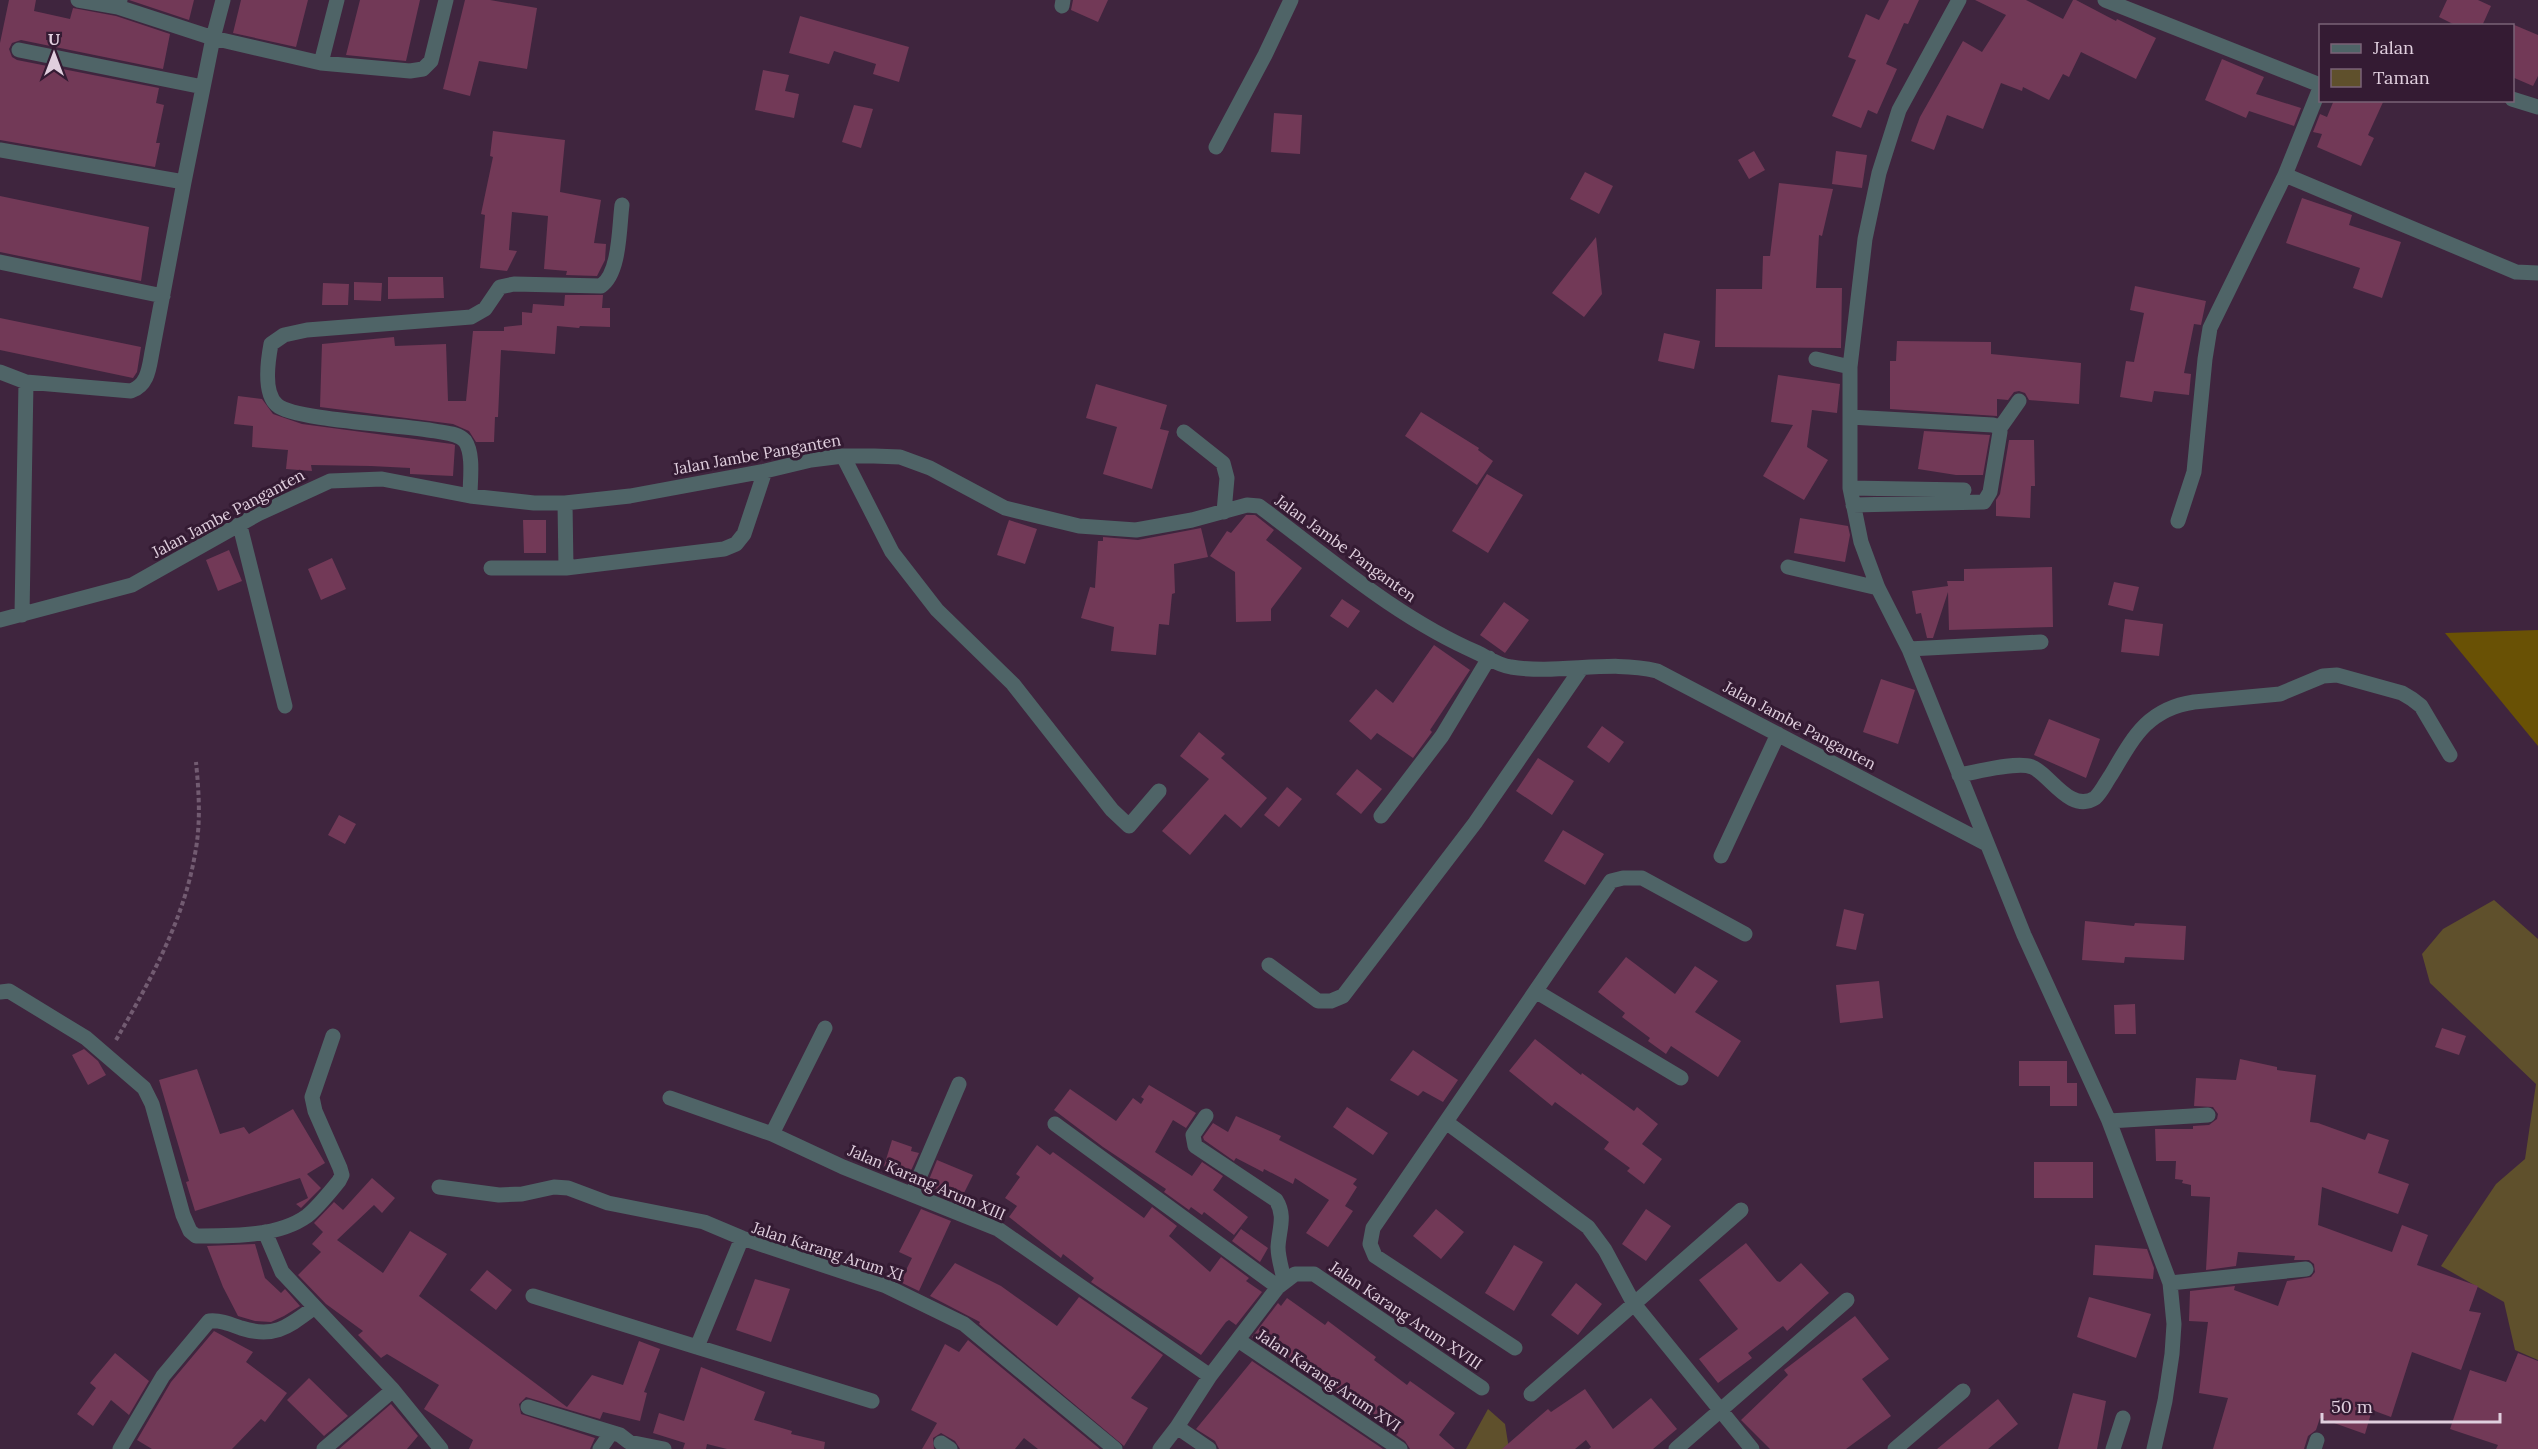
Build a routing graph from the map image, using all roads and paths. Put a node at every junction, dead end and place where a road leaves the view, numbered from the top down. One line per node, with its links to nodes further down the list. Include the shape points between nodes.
1 (78, 0): 8 (street)
2 (223, 0): 9 (street)
3 (337, 0): 11 (street)
4 (446, 0): 11 (street, via 431,61 423,69)
5 (1291, 0): 17 (street)
6 (1959, 0): 26 (street, via 1899,110 1879,173 1865,239)
7 (2105, 0): 13 (street)
8 (119, 4): 9 (street)
9 (213, 38): 11 (street); 12 (street)
10 (19, 50): 12 (street)
11 (321, 63)
12 (203, 87): 20 (street)
13 (2319, 87)
14 (2319, 90): 19 (street)
15 (2514, 100): 16 (street)
16 (2538, 107)
17 (1216, 147)
18 (0, 150): 20 (street)
19 (2285, 175): 23 (street, via 2516,273); 41 (street, via 2210,328 2194,472)
20 (183, 182): 24 (street)
21 (622, 205): 37 (street, via 614,270 609,281 601,286 514,284 500,287 485,309 471,316 307,330 284,335 271,344 266,366 271,396 278,406 296,415 411,426 458,435 469,451)
22 (0, 262): 24 (street)
23 (2538, 273)
24 (163, 296): 28 (street, via 146,378 140,388 131,391)
25 (1816, 359): 26 (street)
26 (1850, 366): 30 (street)
27 (0, 372): 28 (street)
28 (26, 382): 47 (street)
29 (2019, 401): 31 (street)
30 (1850, 417): 31 (street); 35 (street)
31 (2000, 428): 39 (street, via 1990,492 1984,502)
32 (1184, 432): 40 (street, via 1223,463)
33 (843, 456): 34 (street, Jalan Jambe Panganten); 40 (street, Jalan Jambe Panganten, via 900,457 930,468 1005,508 1079,526 1136,530); 58 (street, via 892,552 937,610 1013,684 1112,810 1129,826)
34 (765, 471): 38 (street, Jalan Jambe Panganten, via 630,496); 45 (street, via 744,534 736,544 724,549)
35 (1850, 488): 36 (street); 39 (street)
36 (1964, 490)
37 (471, 496): 38 (street, Jalan Jambe Panganten); 42 (street, Jalan Jambe Panganten, via 382,479 330,481)
38 (565, 503): 45 (street)
39 (1853, 505): 46 (street, via 1861,542)
40 (1224, 512): 51 (street, Jalan Jambe Panganten, via 1247,505 1259,506 1408,616 1453,643)
41 (2178, 522)
42 (240, 526): 47 (street, Jalan Jambe Panganten, via 132,585); 53 (street)
43 (1788, 567): 46 (street)
44 (491, 568): 45 (street)
45 (566, 568)
46 (1878, 588): 50 (street)
47 (22, 615): 48 (street, Jalan Jambe Panganten)
48 (0, 620)
49 (2042, 642): 50 (street)
50 (1909, 649): 57 (street)
51 (1499, 663): 52 (street, Jalan Jambe Panganten); 59 (street)
52 (1581, 669): 54 (street, Jalan Jambe Panganten, via 1622,667 1657,671); 63 (street, via 1474,823 1343,996 1318,1001)
53 (285, 706)
54 (1778, 734): 60 (street, Jalan Jambe Panganten); 61 (street)
55 (2450, 755): 57 (street, via 2421,706 2412,699 2330,675 2280,694 2180,704 2160,713 2137,732 2102,789 2088,800 2071,799 2037,769 2025,765)
56 (196, 762): 68 (path, via 200,800 195,854 180,909 161,957)
57 (1959, 775): 60 (street)
58 (1159, 791)
59 (1381, 816)
60 (1985, 843): 74 (street)
61 (1721, 856)
62 (1745, 934): 65 (street, via 1642,878 1611,881)
63 (1269, 965)
64 (0, 992): 68 (street, via 9,991 66,1025)
65 (1537, 992): 69 (street); 75 (street)
66 (825, 1028): 77 (street)
67 (333, 1036): 81 (street, via 312,1097 342,1175 307,1215 293,1224)
68 (106, 1056): 81 (street, via 144,1088 152,1104 190,1231 196,1236)
69 (1681, 1078)
70 (959, 1084): 79 (street)
71 (670, 1098): 77 (street, Jalan Karang Arum XIII)
72 (2208, 1115): 74 (street)
73 (1206, 1116): 84 (street, via 1193,1135 1195,1146 1276,1200 1280,1207)
74 (2109, 1121): 85 (street)
75 (1446, 1122): 88 (street, via 1588,1227); 92 (street, via 1373,1228 1370,1244 1375,1256)
76 (1055, 1124): 84 (street)
77 (772, 1134): 79 (street, Jalan Karang Arum XIII)
78 (439, 1187): 82 (street, via 499,1195 568,1188 608,1203 704,1222)
79 (912, 1194): 93 (street, Jalan Karang Arum XIII, via 998,1229)
80 (1742, 1210): 88 (street)
81 (265, 1232): 89 (street, via 282,1272)
82 (742, 1238): 91 (street, Jalan Karang Arum XI); 109 (street, Jalan Karang Arum XI, via 886,1286 964,1324)
83 (2306, 1269): 85 (street)
84 (1281, 1283): 90 (street); 94 (street, Jalan Karang Arum XVIII, via 1295,1274 1314,1274)
85 (2170, 1284): 117 (street, via 2172,1354)
86 (533, 1296): 91 (street)
87 (1847, 1300): 100 (street)
88 (1634, 1304): 97 (street); 100 (street)
89 (315, 1307): 95 (street); 104 (street, via 276,1332 255,1332 218,1320 209,1321 163,1376)
90 (1238, 1340): 93 (street); 112 (street, Jalan Karang Arum XVI)
91 (697, 1347): 98 (street)
92 (1515, 1348)
93 (1210, 1376): 102 (street)
94 (1482, 1388)
95 (393, 1390): 105 (street); 106 (street)
96 (1963, 1391): 115 (street)
97 (1531, 1394)
98 (872, 1401)
99 (528, 1407): 103 (street)
100 (1720, 1409): 113 (street); 114 (street)
101 (2123, 1418): 116 (street)
102 (1177, 1427): 110 (street); 111 (street)
103 (611, 1433): 107 (street); 108 (street, via 629,1442)
104 (120, 1449)
105 (324, 1449)
106 (441, 1449)
107 (600, 1449)
108 (664, 1449)
109 (1115, 1449)
110 (1160, 1449)
111 (1209, 1449)
112 (1400, 1449)
113 (1676, 1449)
114 (1752, 1449)
115 (1895, 1449)
116 (2113, 1449)
117 (2154, 1449)

